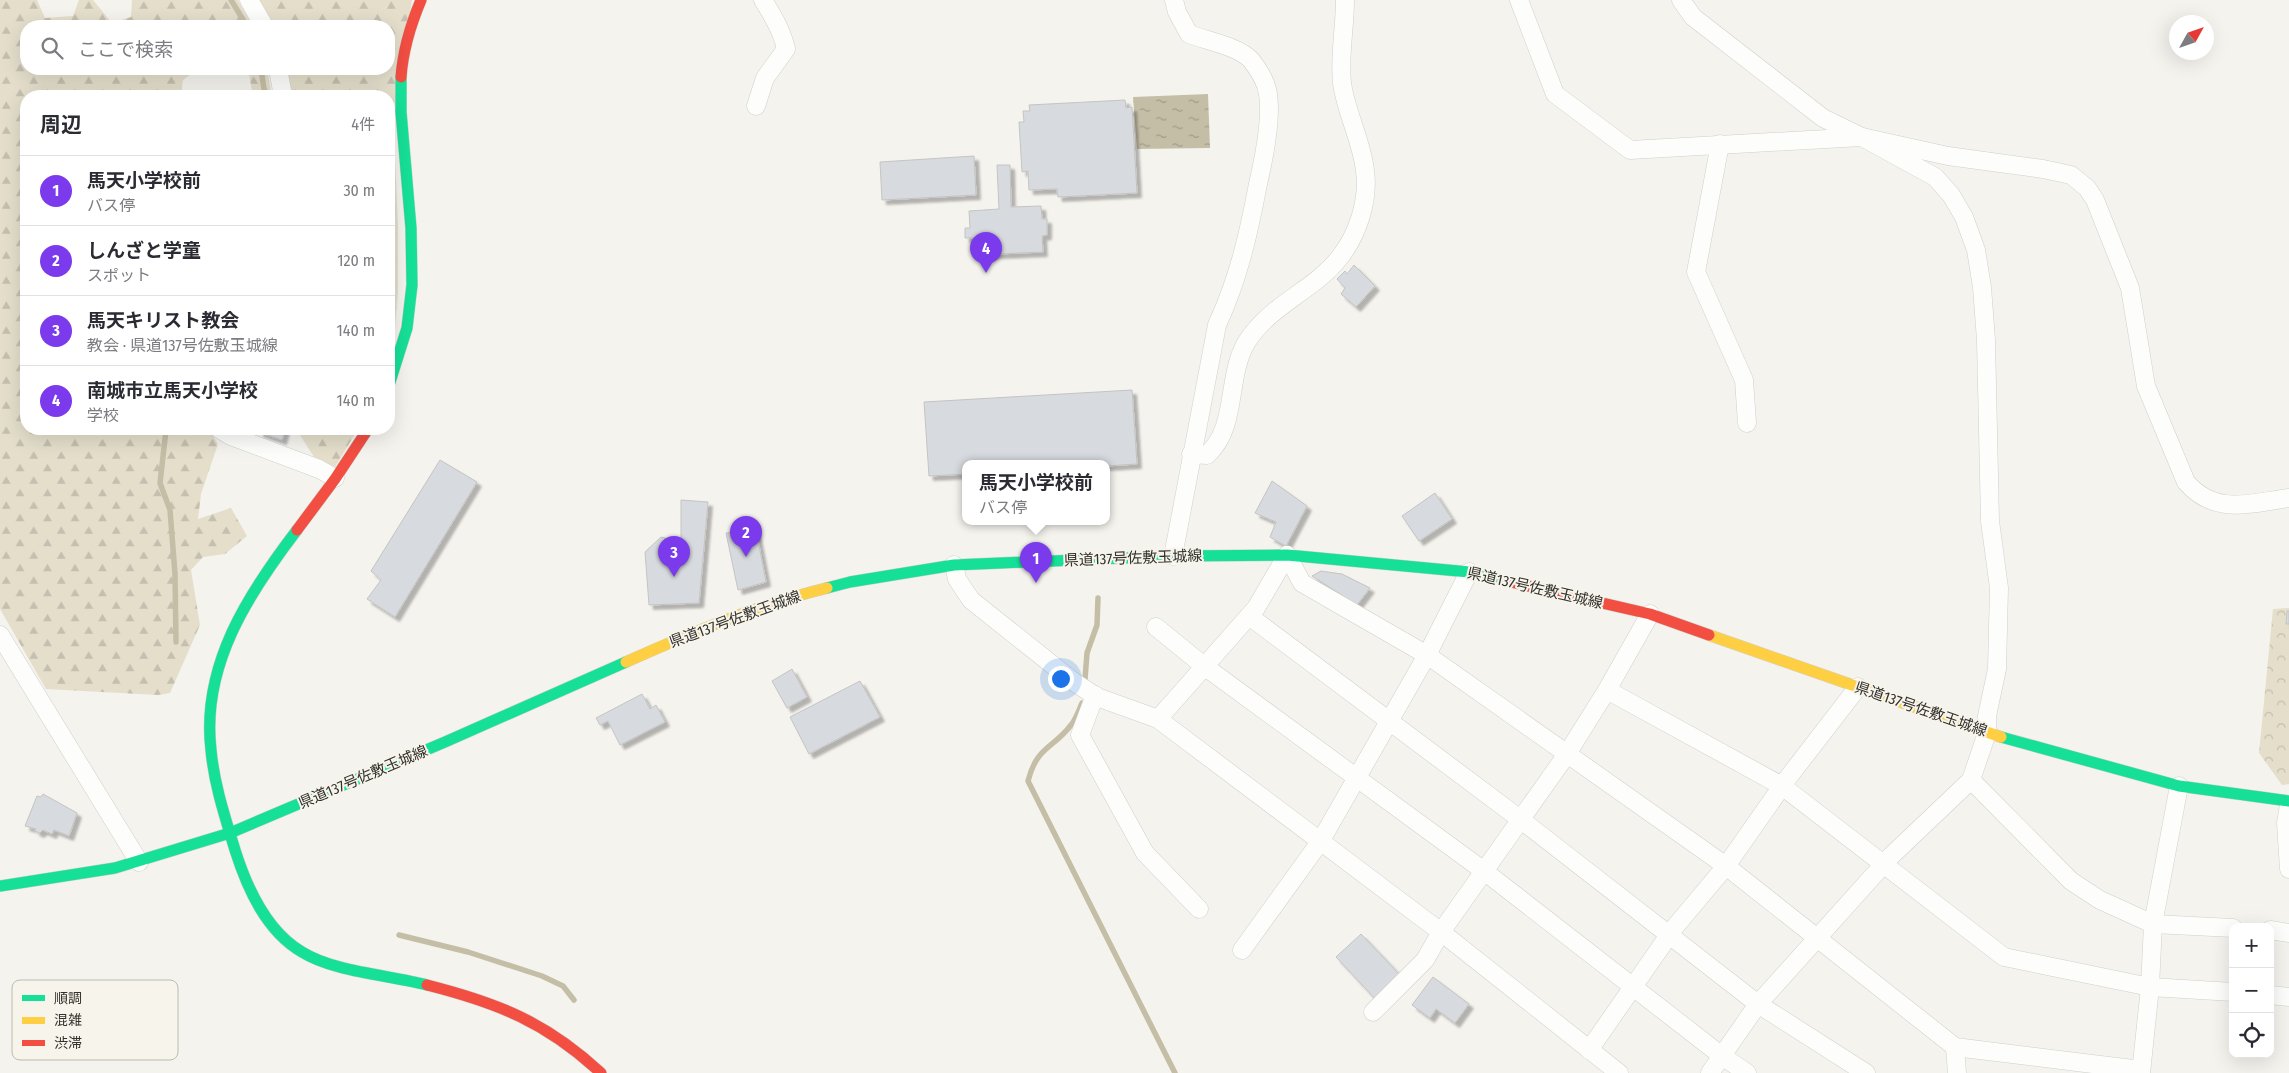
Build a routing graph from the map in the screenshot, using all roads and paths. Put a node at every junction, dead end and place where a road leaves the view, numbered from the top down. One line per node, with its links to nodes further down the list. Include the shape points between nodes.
1 (249, 0): 8 (street)
2 (421, 0): 14 (main road, via 404,48 400,85 411,226 411,287 409,318)
3 (763, 0): 11 (street, via 775,19 786,49 765,78)
4 (1174, 0): 18 (street, via 1189,34 1236,49 1250,60 1264,79 1268,95 1266,146 1246,245 1232,292 1217,325)
5 (1345, 0): 18 (street, via 1342,84 1366,171 1365,197 1354,235 1322,276 1258,325 1234,371 1224,432 1207,455)
6 (1519, 0): 13 (street, via 1555,94 1630,150)
7 (1681, 0): 12 (street, via 1693,17 1823,118)
8 (261, 20)
9 (279, 75): 10 (street)
10 (282, 90)
11 (756, 106)
12 (1862, 137): 13 (street); 20 (street, via 1948,156 2058,172 2079,181 2095,200 2130,288 2146,386 2186,482 2195,494 2216,504); 36 (street, via 1936,177 1964,217 1976,250 1986,340 1990,521 1999,588 1997,669 1986,716)
13 (1720, 144): 15 (street, via 1696,272 1744,380)
14 (395, 369)
15 (1747, 422)
16 (229, 435): 19 (street)
17 (364, 435): 19 (main road)
18 (1191, 454): 22 (street)
19 (335, 478): 44 (main road, via 246,602 226,639 215,678 210,713 215,774)
20 (2289, 498)
21 (1287, 555): 22 (main road, 県道137号佐敷玉城線); 24 (main road, 県道137号佐敷玉城線); 26 (street); 29 (street, via 1302,583)
22 (1173, 556): 23 (main road, 県道137号佐敷玉城線)
23 (954, 565): 33 (street, via 957,579 970,600); 44 (main road, 県道137号佐敷玉城線, via 850,582 732,616)
24 (1469, 572): 25 (main road, 県道137号佐敷玉城線); 29 (street)
25 (1650, 614): 31 (main road, 県道137号佐敷玉城線); 32 (street)
26 (1249, 616): 30 (street); 35 (street)
27 (1156, 627): 30 (street)
28 (0, 635): 46 (street)
29 (1427, 655): 35 (street); 37 (street)
30 (1204, 666): 34 (street); 38 (street)
31 (1858, 687): 36 (main road, 県道137号佐敷玉城線); 40 (street)
32 (1607, 690): 37 (street); 40 (street)
33 (1095, 695): 34 (street); 52 (street, via 1080,735 1145,853)
34 (1158, 719): 45 (street)
35 (1388, 722): 38 (street); 43 (street)
36 (1987, 732): 39 (street); 41 (main road, 県道137号佐敷玉城線)
37 (1567, 754): 43 (street); 48 (street)
38 (1355, 777): 45 (street); 50 (street)
39 (1972, 780): 47 (street); 53 (street, via 2071,881 2100,900)
40 (1782, 786): 47 (street); 48 (street)
41 (2179, 786): 42 (main road, 県道137号佐敷玉城線); 53 (street)
42 (2289, 803): 49 (street, via 2286,823)
43 (1520, 819): 50 (street); 58 (street)
44 (230, 833): 46 (main road, 県道137号佐敷玉城線); 72 (main road, via 247,885 267,920 290,945 317,960 422,983 502,1006 563,1039)
45 (1320, 842): 56 (street); 60 (street)
46 (139, 862): 51 (main road, 県道137号佐敷玉城線, via 86,874)
47 (1883, 865): 59 (street); 62 (street, via 2004,957)
48 (1726, 866): 58 (street); 59 (street)
49 (2289, 869)
50 (1484, 871): 56 (street); 61 (street)
51 (0, 886)
52 (1199, 909)
53 (2153, 924): 54 (street); 62 (street)
54 (2229, 928)
55 (2274, 931): 57 (street)
56 (1441, 932): 67 (street, via 1424,960); 69 (street)
57 (2289, 933)
58 (1668, 936): 61 (street); 66 (street)
59 (1817, 938): 66 (street); 68 (street)
60 (1242, 950)
61 (1633, 987): 69 (street); 70 (street)
62 (2150, 987): 63 (street); 71 (street)
63 (2229, 992)
64 (2274, 995): 65 (street)
65 (2289, 996)
66 (1758, 1004): 70 (street); 76 (street)
67 (1373, 1012)
68 (1955, 1047): 71 (street); 77 (street)
69 (1589, 1050): 73 (street)
70 (1722, 1056): 74 (street); 75 (street)
71 (2141, 1072)
72 (601, 1073)
73 (1619, 1073)
74 (1710, 1073)
75 (1747, 1073)
76 (1866, 1073)
77 (1956, 1073)

